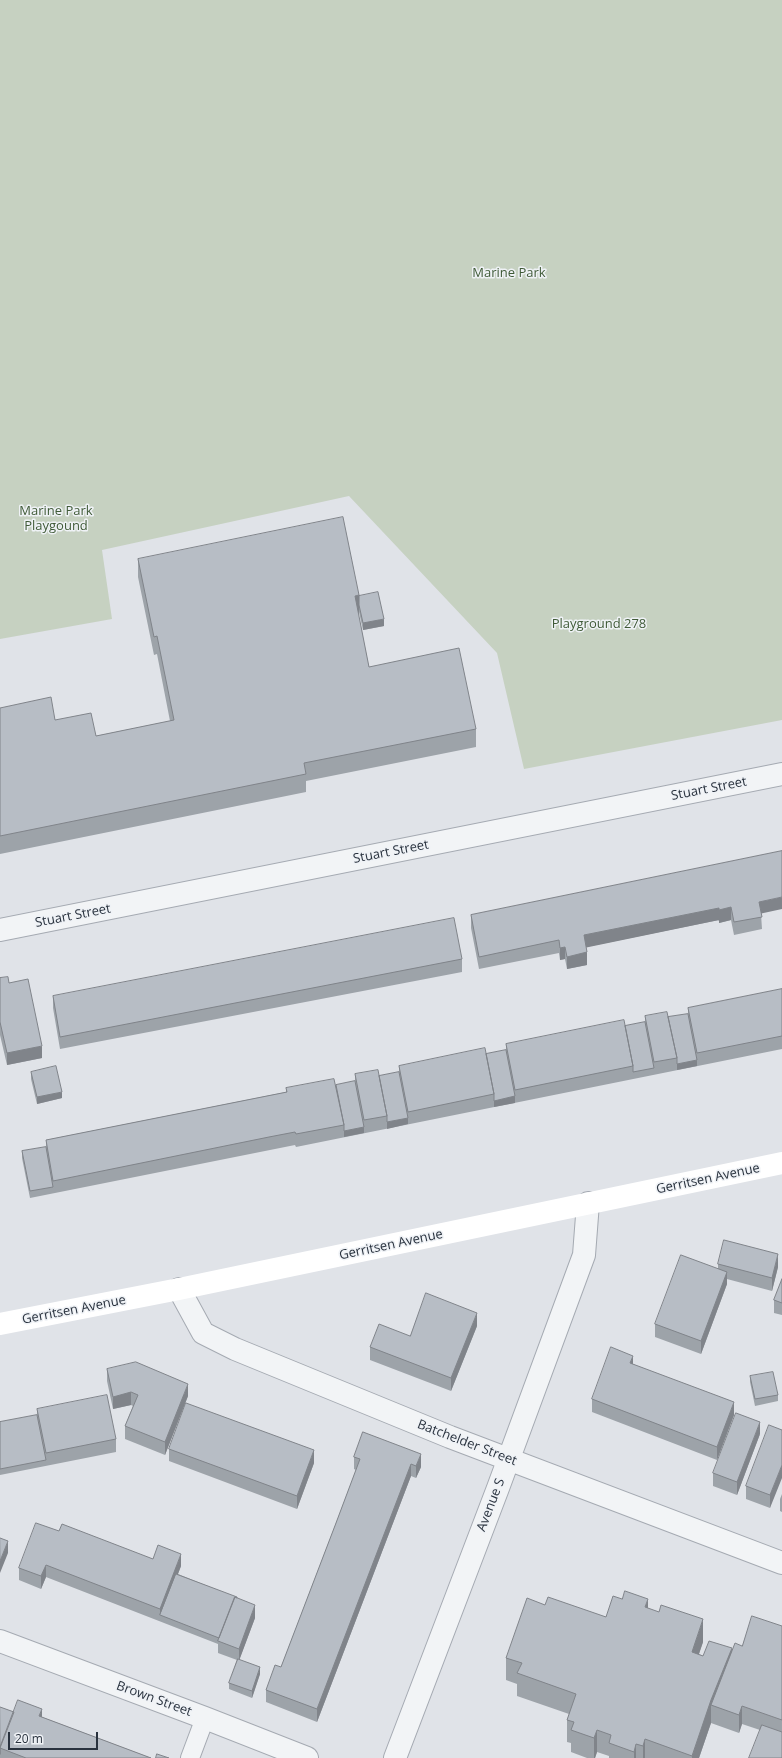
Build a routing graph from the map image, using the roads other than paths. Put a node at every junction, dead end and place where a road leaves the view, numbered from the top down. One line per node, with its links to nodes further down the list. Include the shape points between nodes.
1 (782, 774): 2 (street, Stuart Street)
2 (0, 930)
3 (782, 1163): 4 (main road, Gerritsen Avenue)
4 (588, 1204): 5 (main road, Gerritsen Avenue); 7 (street, Avenue S, via 584,1255)
5 (179, 1289): 6 (main road, Gerritsen Avenue); 7 (street, Batchelder Street, via 203,1333 242,1352)
6 (0, 1324)
7 (508, 1460): 8 (street, Batchelder Street); 13 (street, Avenue S)
8 (782, 1563)
9 (0, 1641): 10 (street, Brown Street)
10 (205, 1718): 11 (lane); 12 (street, Brown Street)
11 (190, 1758)
12 (307, 1758)
13 (395, 1758)

